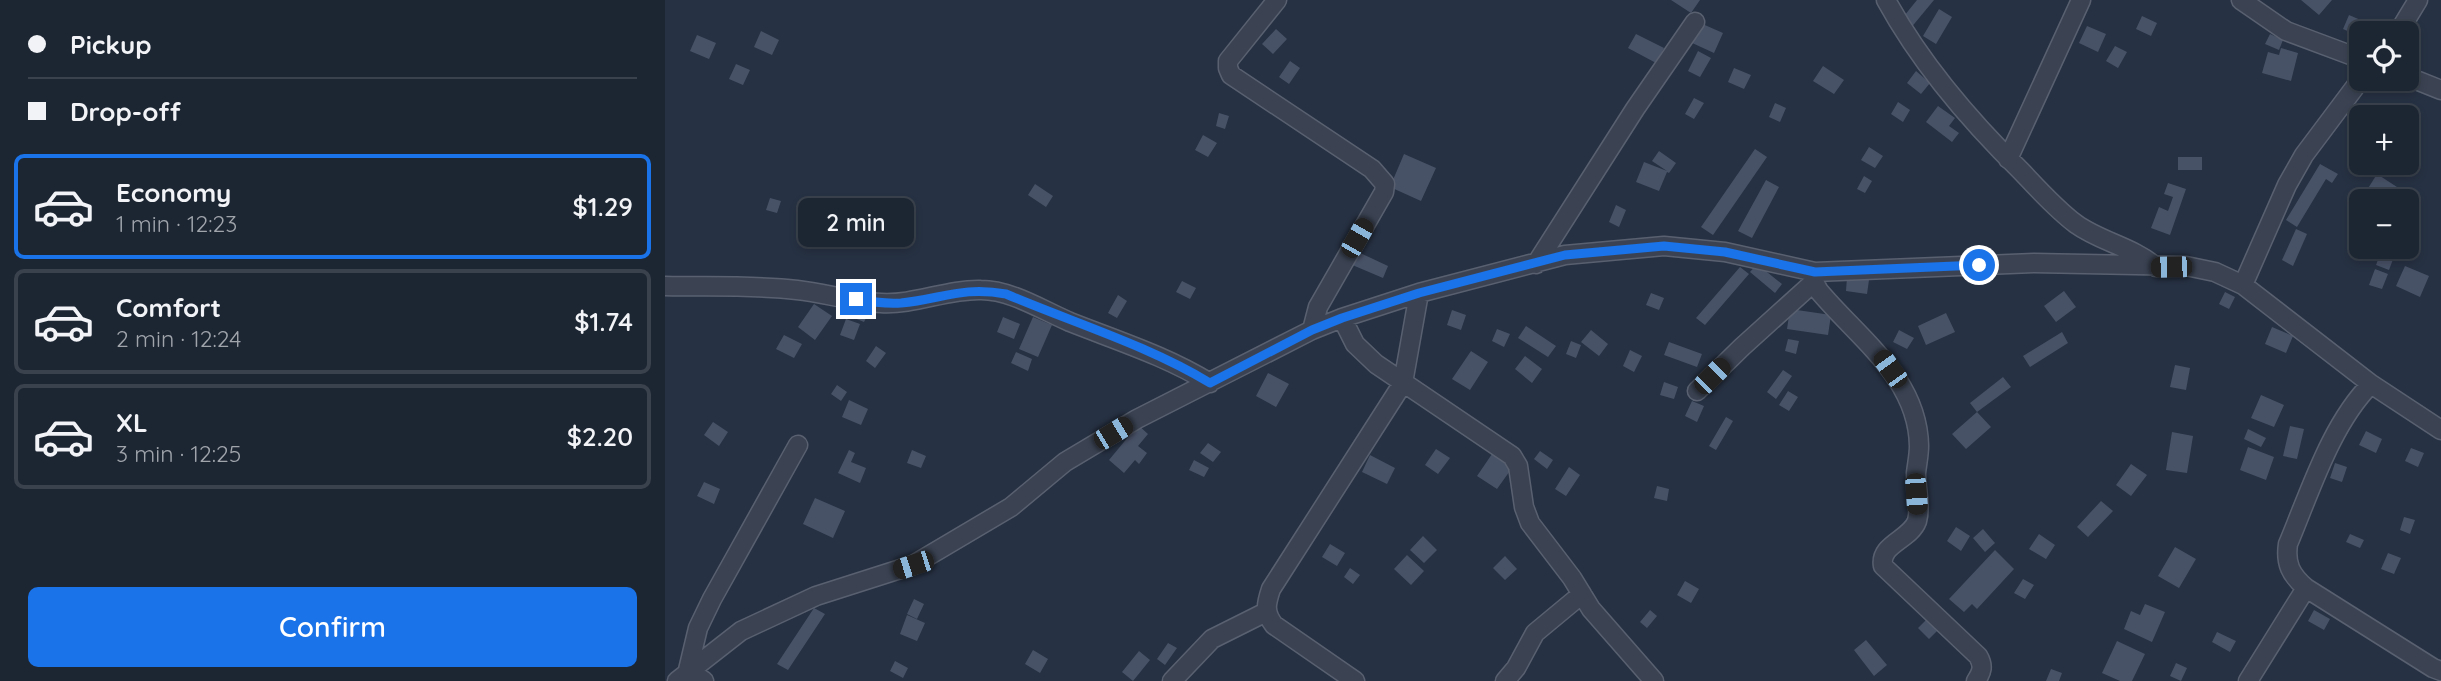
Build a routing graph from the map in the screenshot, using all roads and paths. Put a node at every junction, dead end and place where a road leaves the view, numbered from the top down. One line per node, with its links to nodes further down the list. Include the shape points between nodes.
1 (1277, 0): 20 (street, via 1228,61 1231,75 1372,169 1385,184 1318,307)
2 (1886, 0): 12 (street, via 1906,35 1965,112)
3 (2081, 0): 12 (street)
4 (2241, 0): 8 (street, via 2285,31)
5 (2418, 0): 6 (street)
6 (2405, 21)
7 (1695, 22): 13 (street)
8 (2349, 54)
9 (2419, 81): 10 (street)
10 (2441, 90)
11 (2352, 91): 16 (street, via 2293,175)
12 (2008, 159): 14 (street, via 2079,226 2145,257)
13 (1536, 264): 15 (street, via 1565,255 1664,246 1725,252); 18 (street)
14 (2156, 267): 15 (street, via 2034,263); 16 (street, via 2186,266 2215,272)
15 (1815, 277): 24 (street); 37 (street, via 1829,303 1881,355 1900,382 1914,418 1919,444 1917,519 1884,553 1883,566 1978,656 1982,671)
16 (2243, 285): 23 (street)
17 (665, 286): 21 (street, via 797,289 880,303 959,291 1006,294 1148,351)
18 (1419, 293): 19 (street); 22 (street)
19 (1342, 318): 20 (street); 22 (street, via 1355,344)
20 (1312, 330): 21 (street)
21 (1210, 383): 31 (street, via 1065,462 1010,507 913,565 815,596 741,631)
22 (1403, 383): 28 (street, via 1512,456 1530,523); 29 (street, via 1271,589)
23 (2371, 384): 25 (street); 27 (street, via 2350,410 2323,459 2288,544 2290,572)
24 (1697, 391)
25 (2441, 430)
26 (799, 445): 31 (street, via 712,599)
27 (2306, 588): 30 (street); 38 (street)
28 (1582, 594): 35 (street, via 1535,633); 36 (street)
29 (1267, 615): 33 (street, via 1212,639); 34 (street, via 1274,625)
30 (2441, 671)
31 (682, 676): 32 (street)
32 (703, 681)
33 (1171, 681)
34 (1355, 681)
35 (1505, 681)
36 (1654, 681)
37 (1976, 681)
38 (2248, 681)

